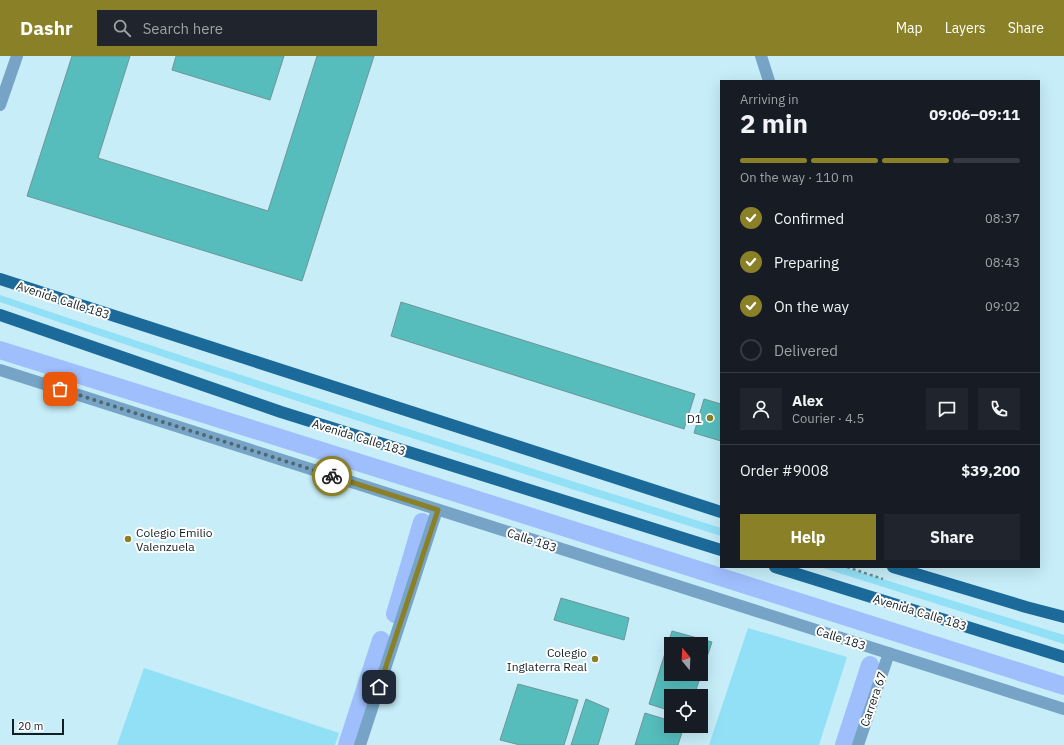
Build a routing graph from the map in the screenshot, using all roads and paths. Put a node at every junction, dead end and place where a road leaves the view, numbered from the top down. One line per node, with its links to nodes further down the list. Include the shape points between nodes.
1 (17, 56): 4 (street)
2 (761, 56): 3 (street)
3 (769, 80)
4 (0, 105)
5 (0, 279): 9 (main road, Avenida Calle 183)
6 (0, 314): 10 (main road, Avenida Calle 183, via 281,412)
7 (0, 370): 8 (street, Calle 183)
8 (438, 510): 15 (street, Calle 183); 18 (street)
9 (720, 512)
10 (720, 550)
11 (778, 568): 16 (main road, Avenida Calle 183)
12 (900, 568): 13 (main road)
13 (915, 570): 14 (main road)
14 (1064, 617)
15 (889, 654): 17 (street, Calle 183); 19 (street, Carrera 67)
16 (1064, 657)
17 (1064, 709)
18 (360, 745)
19 (858, 745)

